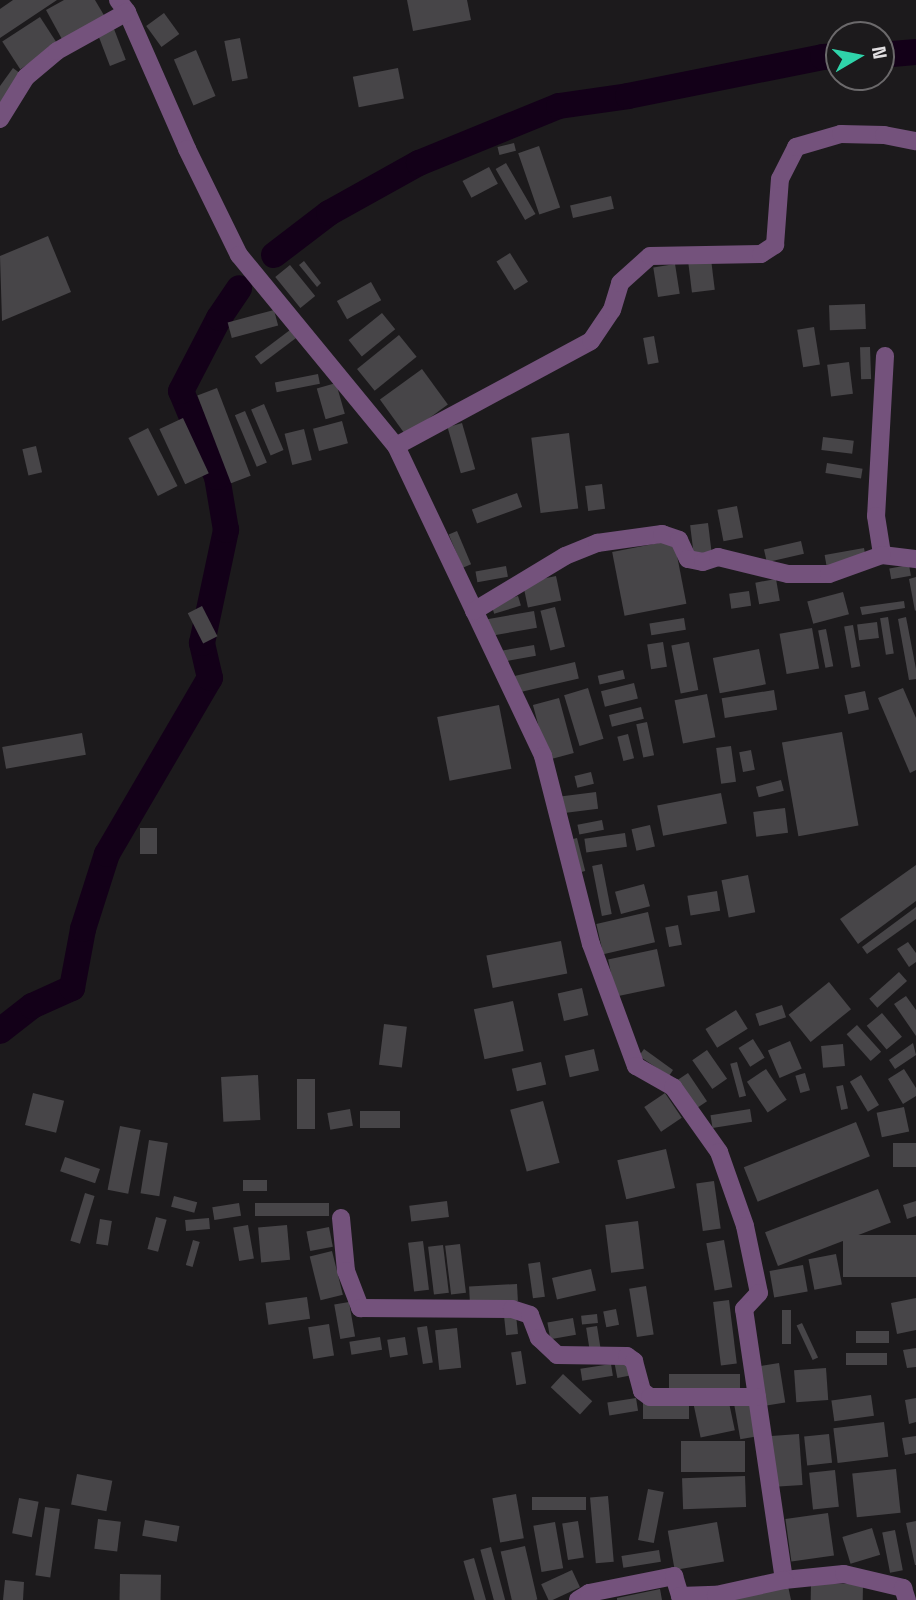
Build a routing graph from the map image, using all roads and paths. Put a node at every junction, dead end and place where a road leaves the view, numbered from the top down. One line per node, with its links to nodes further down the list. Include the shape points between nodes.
1 (122, 6): 2 (street, via 26,77); 5 (street, via 239,255)
2 (0, 119)
3 (916, 141): 5 (street, via 841,134 796,147 780,178 775,245 761,254 650,256 620,283 612,310 591,341)
4 (886, 356): 6 (street, via 876,516)
5 (396, 446): 8 (street)
6 (882, 555): 7 (street); 8 (street, via 829,574 788,574 718,557 704,562 688,559 679,540 662,534 597,543 565,556)
7 (916, 559)
8 (474, 611): 10 (street, via 543,756 591,944 636,1066 673,1087 719,1152 745,1226 759,1293 744,1309)
9 (341, 1218): 10 (street, via 346,1271 360,1308 512,1309 530,1315 539,1338 556,1355 627,1356 634,1361 642,1391 650,1397)
10 (757, 1397): 11 (street)
11 (784, 1580): 12 (street, via 716,1595 680,1596 674,1576 589,1592); 13 (street, via 844,1574 903,1588)
12 (578, 1600)
13 (906, 1600)

